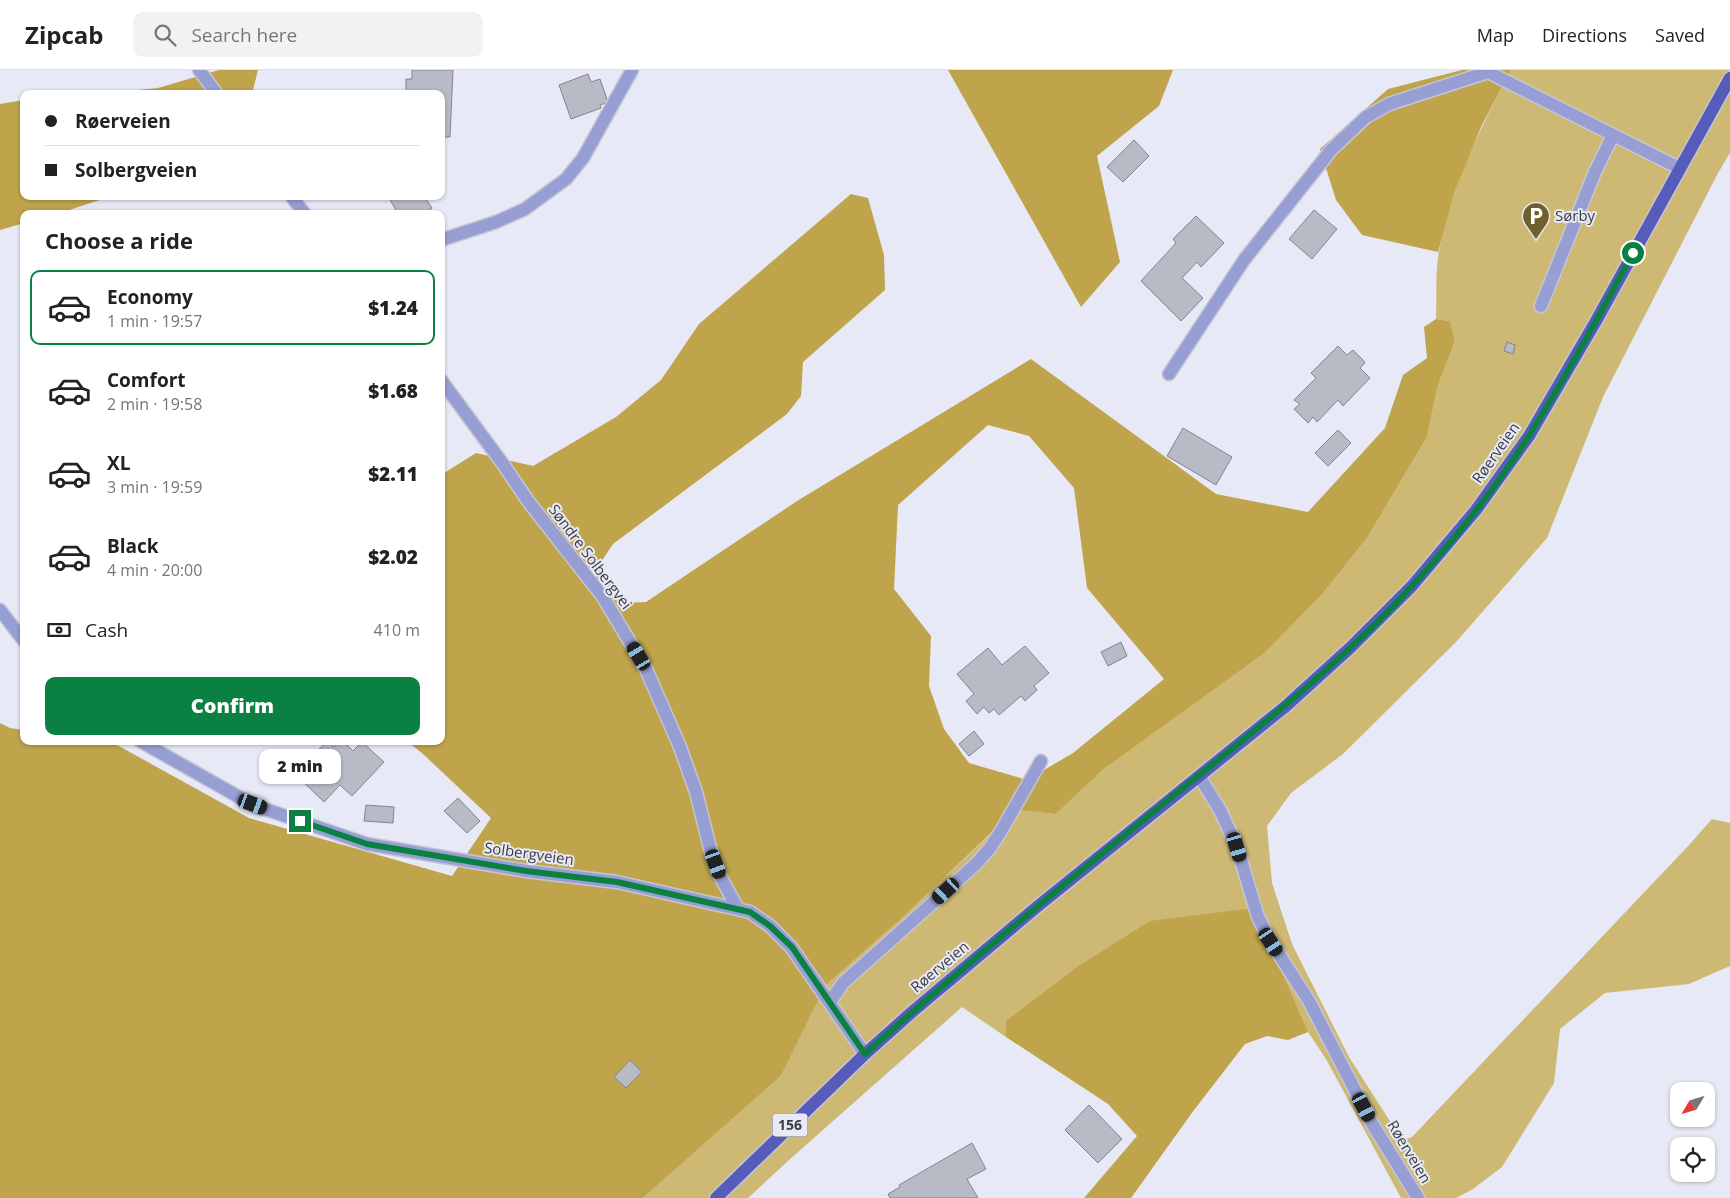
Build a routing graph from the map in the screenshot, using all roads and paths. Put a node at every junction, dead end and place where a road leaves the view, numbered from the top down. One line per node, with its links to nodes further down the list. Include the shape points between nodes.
1 (200, 70): 4 (street)
2 (632, 70): 9 (street, via 583,158 566,179 525,209)
3 (1730, 78): 6 (main road, Røerveien / 156)
4 (214, 90)
5 (1613, 135): 6 (street); 10 (street); 11 (street, via 1488,72 1389,104 1366,117 1332,150 1244,260)
6 (1679, 168): 17 (main road, Røerveien / 156, via 1556,392 1476,510 1412,586 1352,647 1286,706)
7 (294, 200): 8 (street)
8 (303, 210)
9 (445, 239)
10 (1541, 306)
11 (1169, 374)
12 (445, 385): 18 (street, Søndre Solbergvei, via 528,501 603,596 646,670 680,747 720,876)
13 (0, 610): 14 (street)
14 (20, 636)
15 (147, 745): 18 (street, Solbergveien, via 253,804 367,844 526,871 617,882)
16 (1040, 761): 19 (street, via 985,854 843,983)
17 (1199, 776): 20 (main road, Røerveien / 156, via 980,954); 22 (street, Røerveien, via 1237,847 1258,918 1309,1001 1373,1125)
18 (738, 909): 19 (street, Solbergveien, via 750,912 782,936)
19 (830, 1002): 20 (street, Solbergveien)
20 (865, 1054): 21 (main road, Røerveien / 156)
21 (716, 1198)
22 (1418, 1198)

